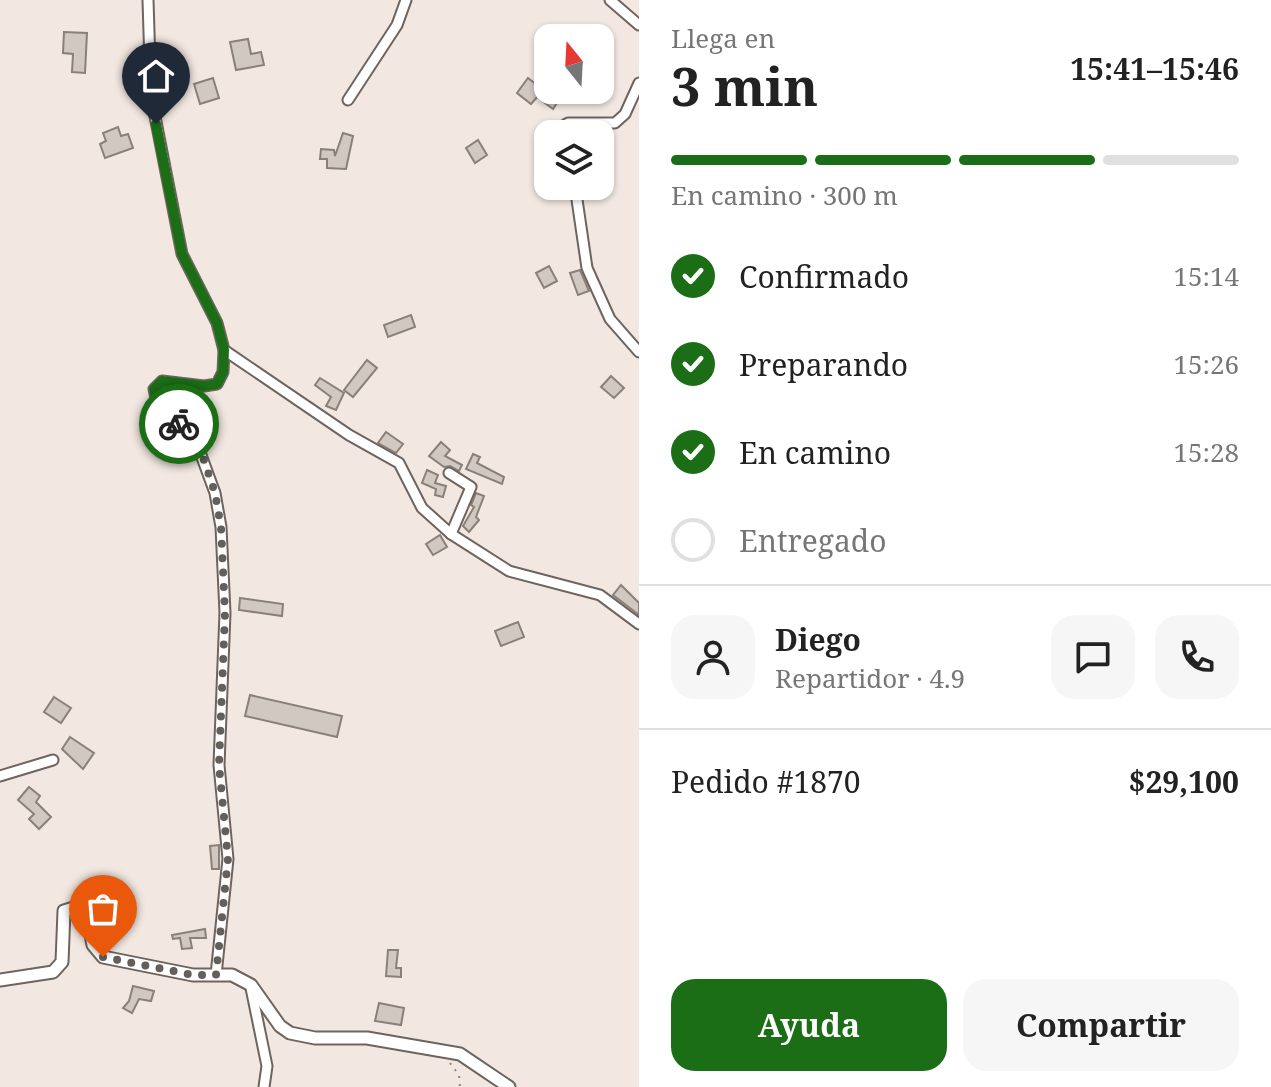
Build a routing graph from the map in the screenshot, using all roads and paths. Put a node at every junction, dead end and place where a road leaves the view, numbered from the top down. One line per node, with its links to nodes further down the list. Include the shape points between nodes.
1 (148, 0): 9 (street, via 151,96 177,235)
2 (406, 0): 6 (street, via 397,25)
3 (610, 0): 4 (street)
4 (639, 24)
5 (639, 83): 7 (street, via 625,114)
6 (348, 100)
7 (614, 123)
8 (577, 200): 10 (street, via 587,268 610,319)
9 (224, 350): 12 (street, via 399,463 422,508); 16 (street, via 217,384 162,381 154,389 157,403 197,444 221,527 225,613 219,765 228,859)
10 (639, 352)
11 (449, 473): 12 (street, via 471,489)
12 (451, 534): 13 (street, via 509,571 600,595)
13 (639, 624)
14 (53, 760): 15 (street)
15 (0, 776)
16 (216, 975): 17 (street, via 103,957 93,945 85,909 78,906 64,911 62,962 53,972); 18 (street, via 232,975)
17 (2, 978)
18 (251, 985): 19 (street, via 290,1033); 20 (street, via 267,1066)
19 (440, 1049): 21 (path, via 459,1075); 22 (street, via 471,1059)
20 (264, 1087)
21 (460, 1087)
22 (509, 1087)

